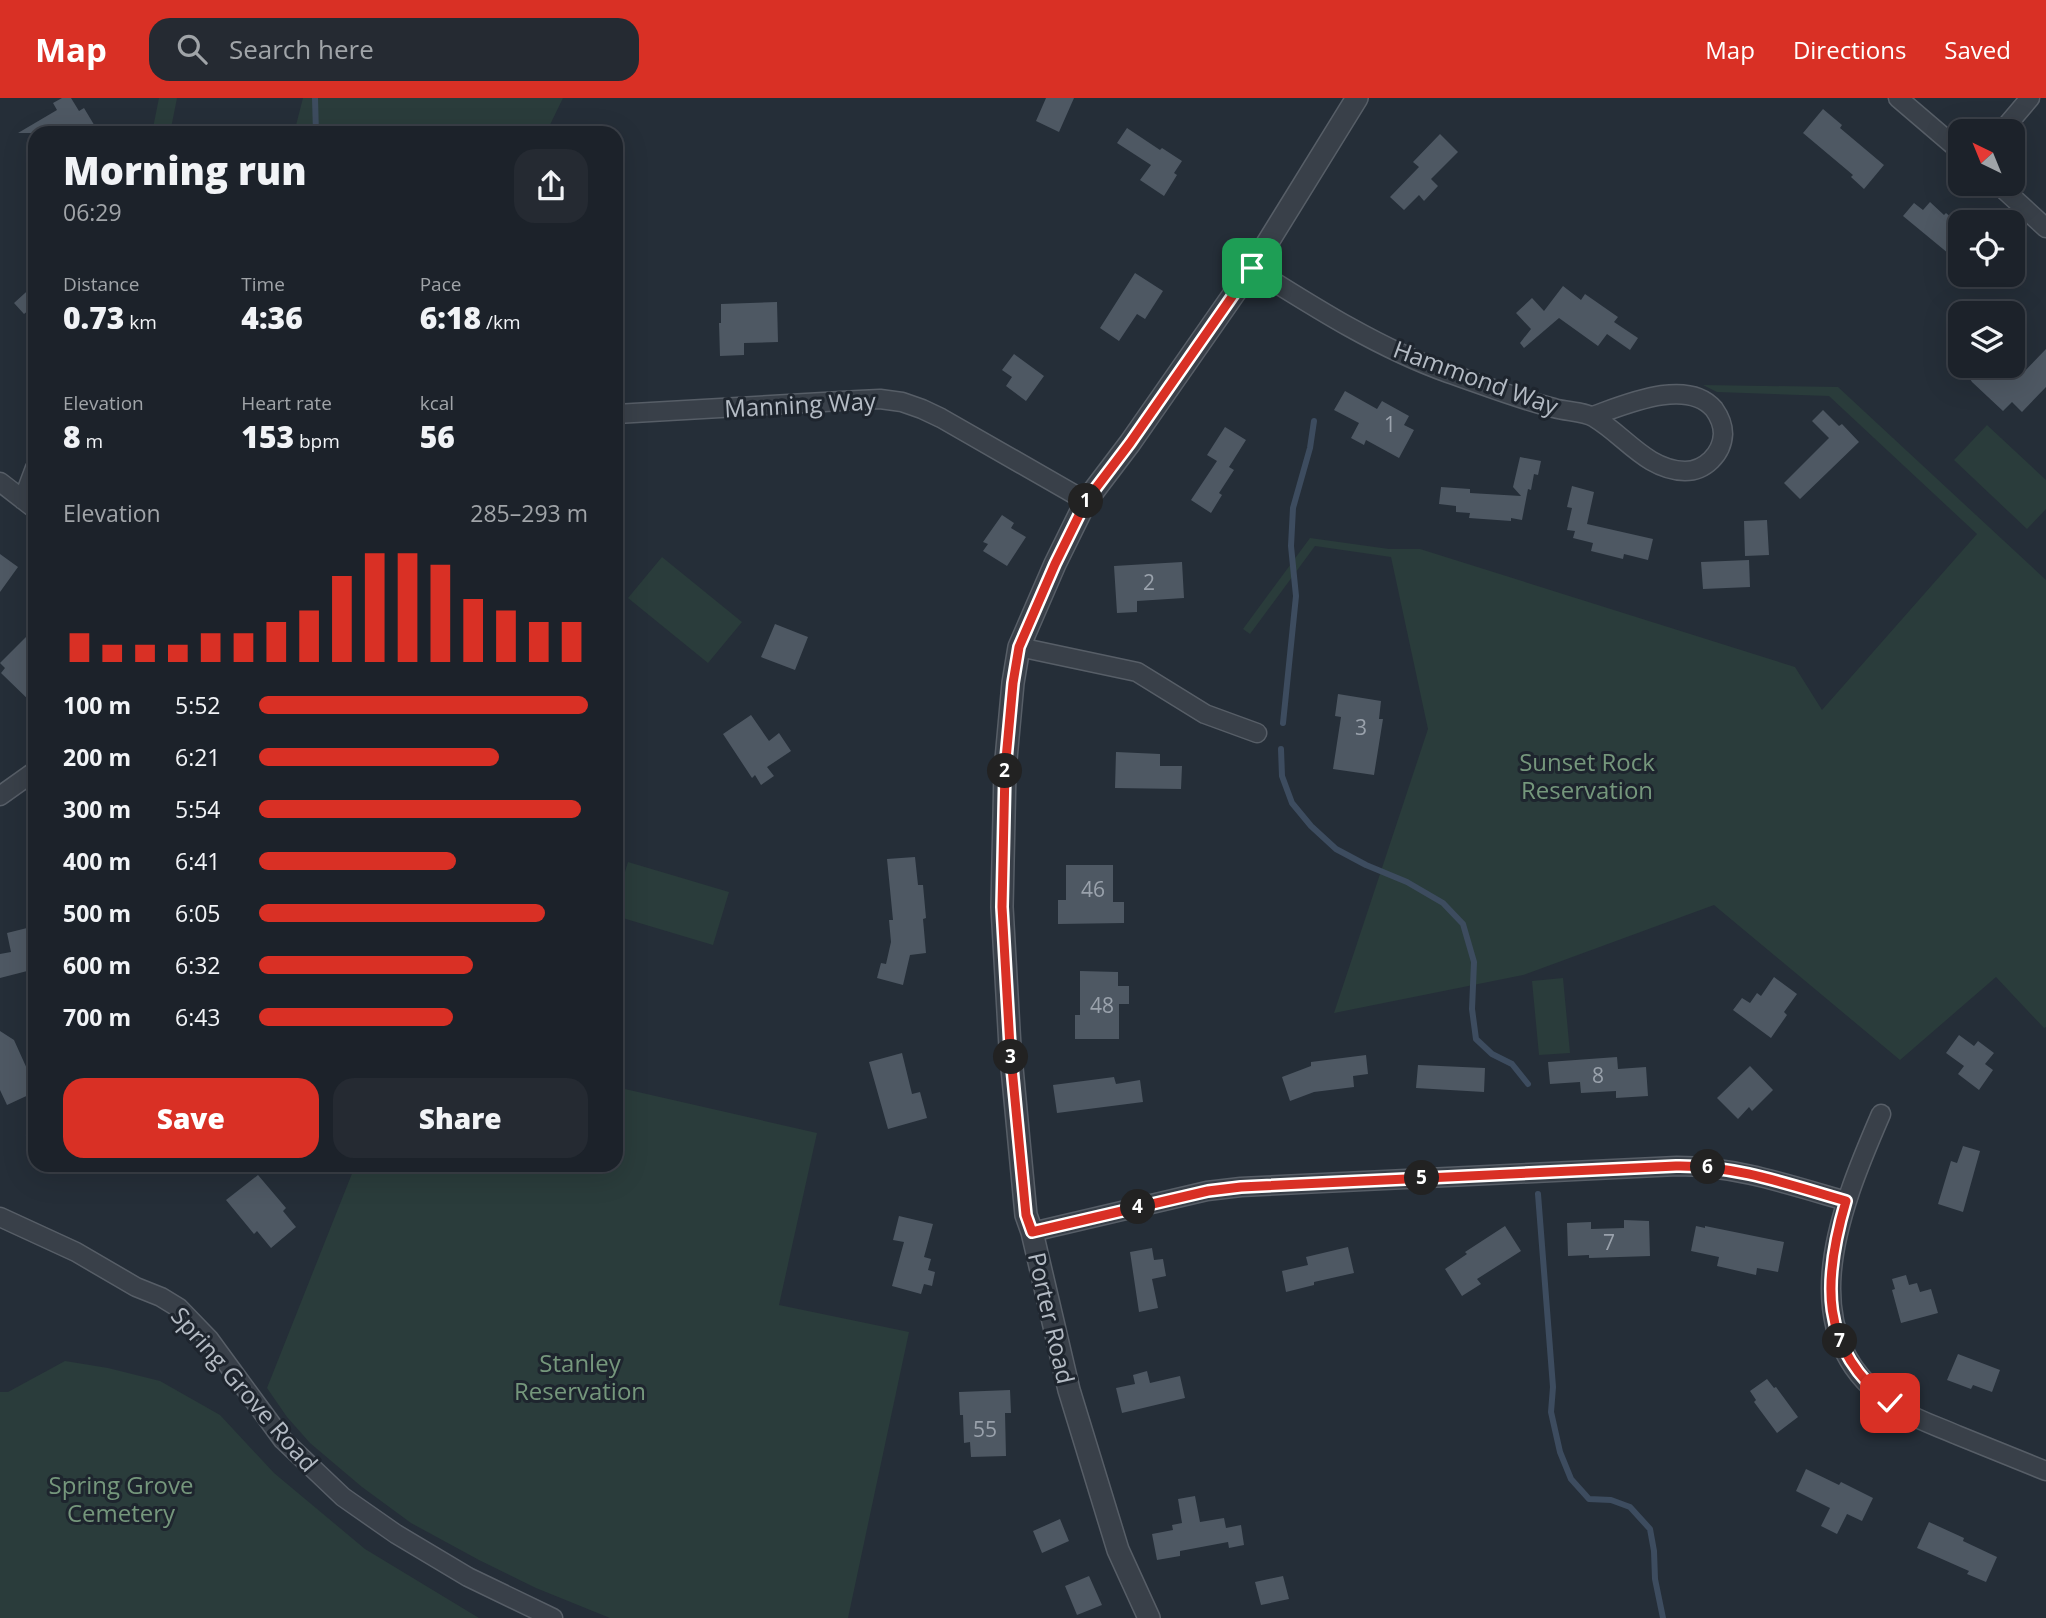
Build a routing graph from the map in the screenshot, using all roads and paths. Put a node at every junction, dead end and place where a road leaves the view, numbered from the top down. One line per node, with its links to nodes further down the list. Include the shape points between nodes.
1 (1357, 98): 8 (street, Porter Road)
2 (1898, 98): 5 (street)
3 (2030, 98): 4 (street)
4 (2012, 119)
5 (1948, 141)
6 (2011, 196): 7 (street)
7 (2046, 228)
8 (1252, 268): 10 (street, Hammond Way, via 1336,320 1398,351 1513,395); 12 (street, Porter Road)
9 (623, 414): 12 (street, Manning Way, via 880,399 902,402 942,418)
10 (1593, 416): 10 (street, Hammond Way, via 1649,398 1693,397 1718,415 1722,440 1709,462 1679,470 1645,457)
11 (0, 482): 13 (street)
12 (1086, 501): 14 (street, Porter Road)
13 (28, 504)
14 (1019, 647): 15 (street, via 1137,672 1205,714); 21 (street, Porter Road, via 1005,770 1002,907 1010,1047 1026,1215)
15 (1257, 733)
16 (28, 776): 17 (street)
17 (0, 796)
18 (1881, 1114): 19 (street)
19 (1846, 1201): 21 (street, via 1740,1171 1666,1167 1241,1187); 22 (street, via 1834,1249 1832,1306 1843,1349 1858,1374 1903,1411)
20 (0, 1217): 23 (street, Spring Grove Road, via 179,1308 212,1343 283,1440 343,1497 468,1577)
21 (1032, 1232): 24 (street, Porter Road, via 1076,1415 1118,1550)
22 (2046, 1471)
23 (554, 1618)
24 (1149, 1618)

